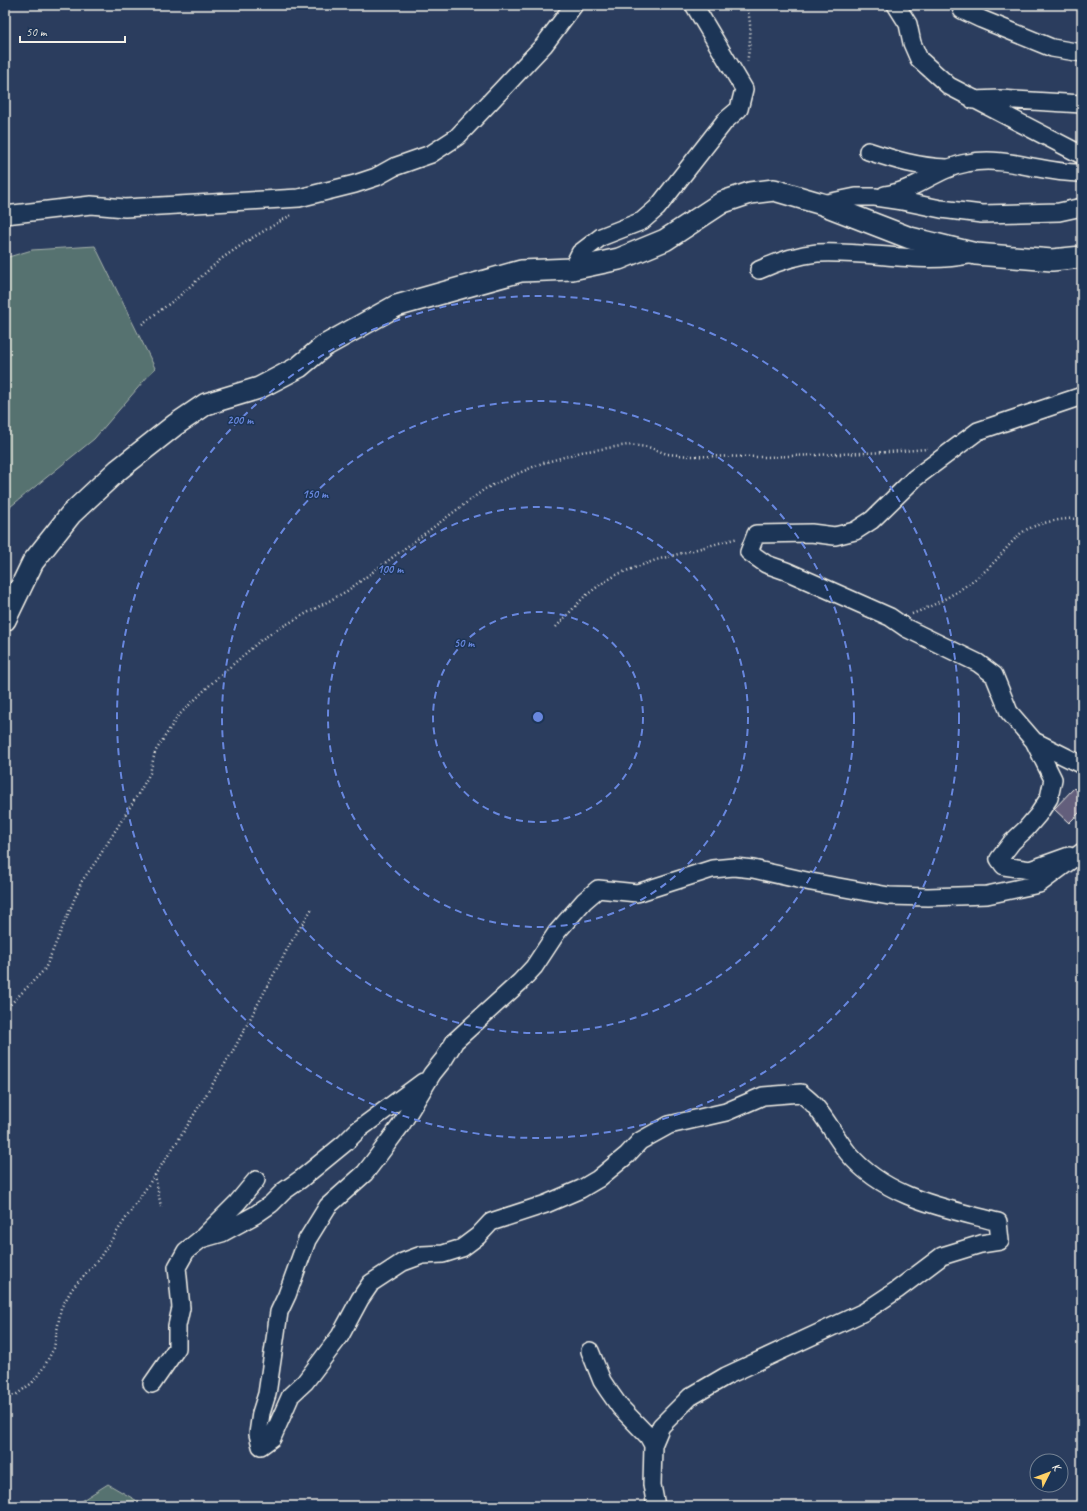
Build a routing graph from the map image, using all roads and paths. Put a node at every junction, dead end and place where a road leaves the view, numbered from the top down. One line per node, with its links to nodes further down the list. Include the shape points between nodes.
1 (574, 5): 18 (street, via 544,45 457,138 431,154 355,184 299,198 125,208 91,205)
2 (694, 5): 7 (street)
3 (746, 5): 7 (path, via 751,33)
4 (896, 5): 8 (street, via 908,24 919,59 948,86)
5 (960, 5): 6 (street, via 962,10 980,19 1052,48)
6 (1082, 53)
7 (744, 89): 21 (street, via 739,109 725,121 657,208 642,221 601,237 580,253)
8 (973, 100): 9 (street, via 1000,98); 11 (street)
9 (1082, 104)
10 (868, 151): 12 (street, via 926,167)
11 (1082, 155)
12 (949, 168): 13 (street, via 967,162 988,161); 14 (street, via 894,194)
13 (1082, 173)
14 (875, 197): 15 (street, via 856,197); 16 (street, via 902,200 941,210 982,214 1059,212)
15 (822, 204): 19 (street, via 910,238); 21 (street, via 774,190 750,193 722,202 665,240 619,259)
16 (1082, 207)
17 (297, 211): 23 (path, via 221,259 177,298)
18 (5, 215)
19 (976, 254): 20 (street, via 1052,260); 22 (street, via 956,258 874,256 854,253 815,254 777,262)
20 (1082, 258)
21 (572, 269): 29 (street, via 521,271 396,306 324,346 299,367 259,388 206,404 174,425 118,470 71,514 33,562)
22 (759, 270)
23 (142, 324)
24 (1082, 396): 27 (street, via 978,432 915,478 872,520 855,531 835,536 811,533)
25 (932, 448): 35 (path, via 758,457 667,454 648,447 628,445 581,452 540,464 485,489 347,591 261,640 214,680 178,716 155,752 150,773 140,791 82,882 45,969)
26 (1082, 519): 28 (path, via 1040,524 1021,533 994,563 947,598 910,615)
27 (756, 534): 28 (street, via 749,552 766,564); 30 (path, via 656,560 618,574 584,597)
28 (890, 617): 31 (street, via 906,628 978,663 994,675 1009,712)
29 (5, 620)
30 (556, 627)
31 (1034, 741): 32 (street); 33 (street, via 1053,779 1049,798 1034,820 999,859 1004,866 1030,870)
32 (1082, 765)
33 (1082, 852): 36 (street, via 1039,884 988,894 889,896 734,867 712,869 637,893 598,889 557,932 534,967 455,1042)
34 (312, 907): 37 (path, via 234,1050)
35 (5, 1010)
36 (432, 1074): 40 (street, via 358,1130 271,1204 222,1233); 44 (street, via 412,1109 378,1156 365,1173 328,1206 307,1240 288,1295 279,1312 267,1394 258,1434 260,1446 272,1438 291,1395 305,1382 340,1336 371,1283 403,1262 422,1255 443,1254 462,1248 491,1222 582,1189 627,1155 640,1141 669,1125 726,1112 763,1096 801,1093 815,1106 848,1154 878,1180 914,1199 998,1222 1000,1241 942,1256 864,1312 726,1376 690,1397 661,1426)
37 (155, 1174): 39 (path); 43 (path, via 98,1260 72,1289 61,1308 54,1348 44,1368 32,1383 17,1394)
38 (256, 1180): 40 (street)
39 (161, 1207)
40 (201, 1239): 42 (street, via 186,1251 177,1267 181,1308 177,1326 177,1348)
41 (590, 1351): 44 (street, via 608,1390)
42 (152, 1384)
43 (5, 1398)
44 (653, 1445): 45 (street, via 652,1485)
45 (656, 1506)

